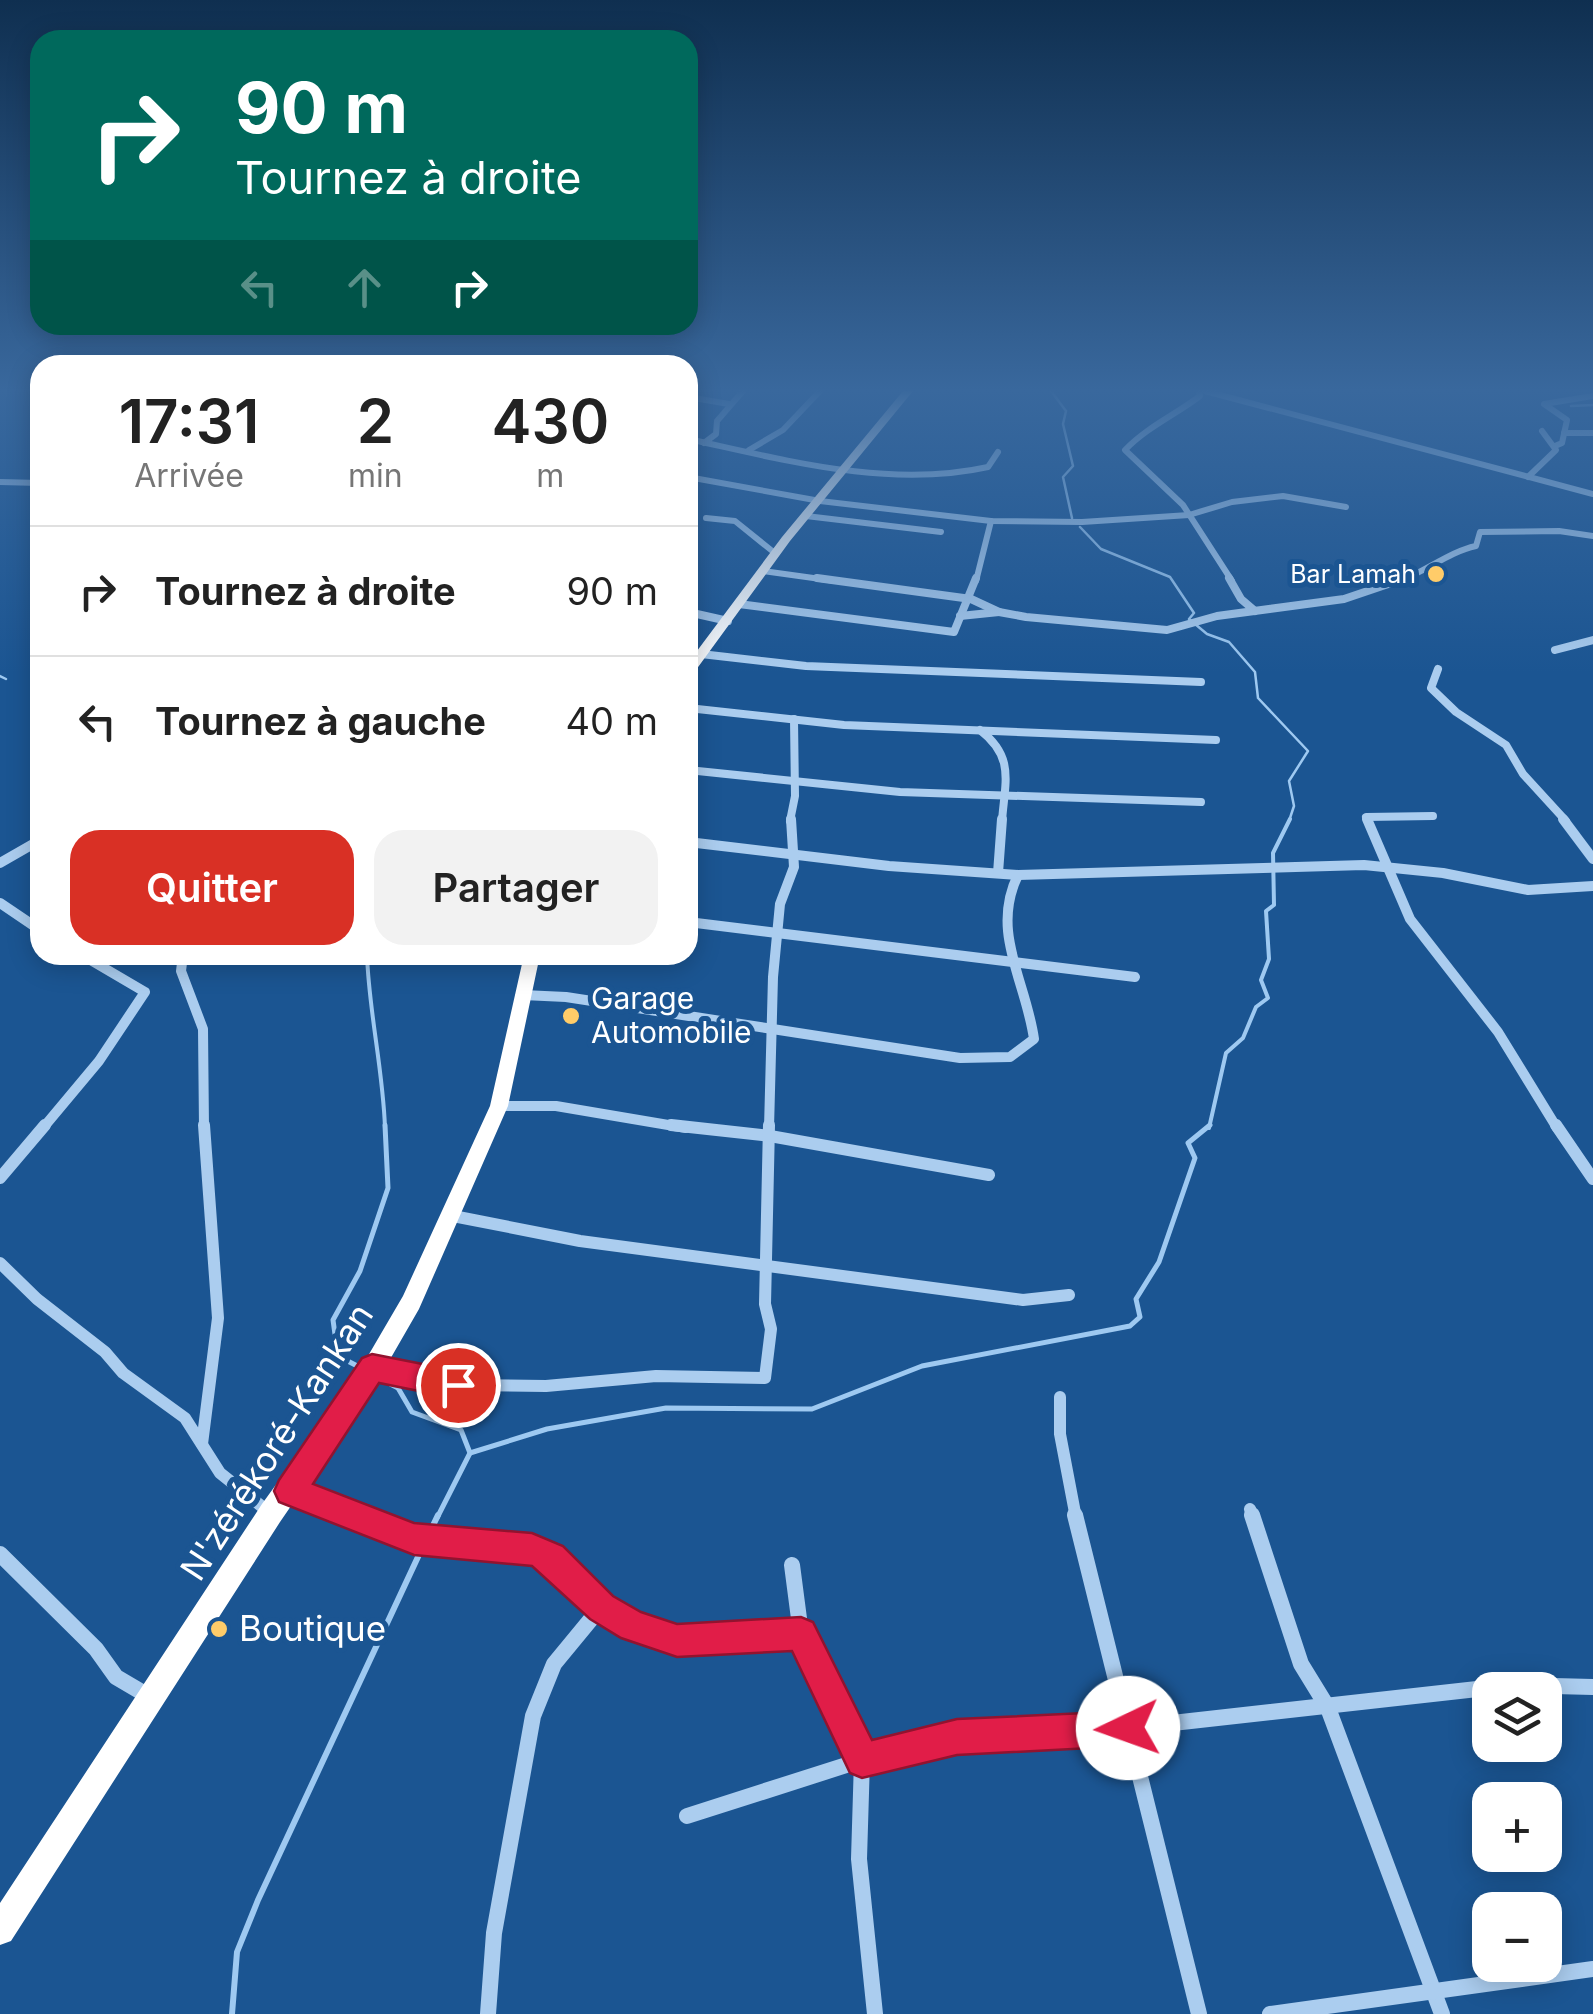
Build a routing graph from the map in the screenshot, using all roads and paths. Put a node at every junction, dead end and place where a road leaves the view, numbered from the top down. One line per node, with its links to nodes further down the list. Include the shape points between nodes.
1 (732, 485): 6 (street)
2 (832, 485): 6 (highway)
3 (1159, 485): 8 (street)
4 (1559, 485): 5 (street)
5 (1593, 494)
6 (820, 501): 9 (highway); 11 (street)
7 (1346, 507): 8 (street, via 1283,496)
8 (1189, 515): 11 (street); 18 (street)
9 (806, 516): 12 (street); 14 (highway)
10 (706, 518): 14 (street, via 735,522)
11 (990, 521): 16 (street)
12 (941, 532)
13 (1593, 536): 18 (street, via 1480,532 1476,546 1392,584 1306,608)
14 (776, 554): 15 (highway)
15 (763, 572): 16 (street); 17 (highway)
16 (971, 599): 19 (street); 21 (street)
17 (740, 604): 21 (street, via 954,632); 22 (highway)
18 (1255, 611): 19 (street, via 1167,630)
19 (999, 612): 21 (street)
20 (698, 614): 22 (street)
21 (960, 616)
22 (728, 621): 25 (highway)
23 (1593, 640): 24 (street)
24 (1554, 650)
25 (700, 654): 26 (highway); 28 (street, via 806,666)
26 (698, 657)
27 (1438, 669): 43 (street, via 1431,688 1506,744)
28 (1201, 682)
29 (698, 709): 30 (street)
30 (794, 719): 31 (street); 34 (street)
31 (979, 729): 32 (street); 35 (street, via 999,745 1006,766)
32 (1216, 740)
33 (698, 771): 34 (street)
34 (796, 783): 35 (street); 42 (street, via 789,829)
35 (1002, 793): 36 (street); 46 (street)
36 (1201, 802)
37 (1433, 816): 45 (street, via 1366,817)
38 (698, 843): 42 (street)
39 (30, 846): 40 (street)
40 (26, 849): 41 (street); 44 (street)
41 (30, 850)
42 (794, 854): 46 (street); 52 (street)
43 (1593, 859)
44 (0, 863)
45 (1384, 866): 47 (street); 48 (street, via 1528,890); 64 (street, via 1410,919 1498,1032)
46 (998, 873): 47 (street)
47 (1018, 875): 53 (street, via 1006,898)
48 (1591, 888)
49 (0, 904): 51 (street)
50 (698, 923): 52 (street)
51 (30, 924)
52 (776, 929): 53 (street); 59 (street)
53 (1012, 964): 57 (street); 59 (street, via 1033,1015 1034,1039 1008,1060)
54 (99, 965): 63 (street, via 145,992 99,1060)
55 (181, 965): 71 (street, via 203,1029 219,1337)
56 (530, 965): 58 (highway, N'zérékoré-Kankan)
57 (1135, 977)
58 (523, 995): 59 (street); 60 (highway, N'zérékoré-Kankan)
59 (775, 1032): 61 (street)
60 (499, 1106): 61 (street, via 556,1106); 65 (highway, N'zérékoré-Kankan)
61 (770, 1136): 62 (street); 67 (street)
62 (989, 1175)
63 (0, 1178)
64 (1593, 1179)
65 (453, 1216): 67 (street, via 580,1241); 69 (highway, N'zérékoré-Kankan)
66 (0, 1263): 71 (street, via 122,1373 185,1418)
67 (770, 1264): 68 (street, via 1023,1300); 69 (street, via 765,1378 458,1385)
68 (1069, 1295)
69 (372, 1368): 72 (highway, N'zérékoré-Kankan)
70 (1060, 1397): 82 (street, via 1060,1434 1079,1536)
71 (202, 1444): 74 (street, via 220,1473)
72 (290, 1491): 74 (highway, N'zérékoré-Kankan); 77 (street, via 414,1539 532,1550 552,1558)
73 (1250, 1508): 81 (street, via 1301,1664)
74 (271, 1513): 80 (highway, N'zérékoré-Kankan)
75 (0, 1554): 80 (street, via 116,1677)
76 (792, 1566): 78 (street)
77 (601, 1607): 78 (street, via 677,1640); 88 (street, via 554,1664 533,1716 494,1933)
78 (801, 1634): 83 (street)
79 (1593, 1687): 81 (street, via 1513,1685)
80 (151, 1698): 85 (highway, N'zérékoré-Kankan)
81 (1328, 1708): 82 (street); 87 (street)
82 (1128, 1728): 83 (street, via 957,1737); 90 (street)
83 (862, 1760): 84 (street); 89 (street, via 859,1859)
84 (687, 1816)
85 (0, 1930)
86 (1593, 1969): 87 (street)
87 (1431, 1990): 91 (street); 92 (street)
88 (488, 2014)
89 (875, 2014)
90 (1198, 2014)
91 (1270, 2014)
92 (1442, 2014)

